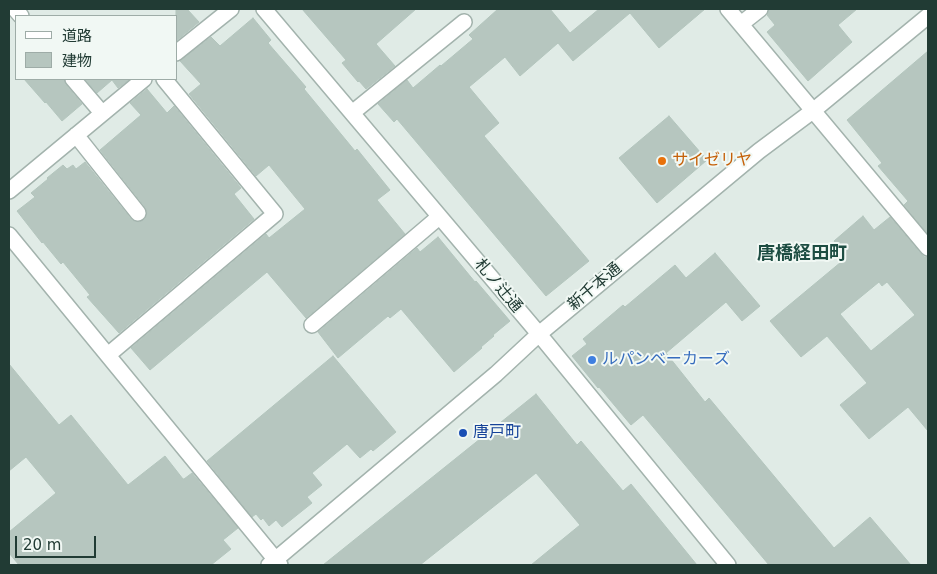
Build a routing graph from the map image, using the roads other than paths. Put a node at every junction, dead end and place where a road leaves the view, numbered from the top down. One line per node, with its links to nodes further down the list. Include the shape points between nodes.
1 (231, 9): 8 (street)
2 (264, 9): 14 (street, 札ノ辻通)
3 (728, 9): 7 (street)
4 (760, 9): 7 (street)
5 (928, 16): 12 (street, 新千本通)
6 (464, 22): 14 (street)
7 (741, 24): 12 (street)
8 (178, 51)
9 (74, 80): 13 (street)
10 (143, 80): 13 (street)
11 (165, 80): 23 (street, via 275,214)
12 (814, 110): 20 (street); 22 (street, 新千本通, via 759,151)
13 (102, 113): 15 (street)
14 (352, 113): 18 (street, 札ノ辻通)
15 (76, 135): 16 (street); 17 (street)
16 (9, 191)
17 (138, 213)
18 (440, 217): 21 (street); 22 (street, 札ノ辻通)
19 (9, 235): 23 (street)
20 (928, 248)
21 (312, 325)
22 (539, 334): 24 (street, 新千本通); 25 (street, 札ノ辻通)
23 (108, 355): 24 (street)
24 (275, 563)
25 (728, 565)

